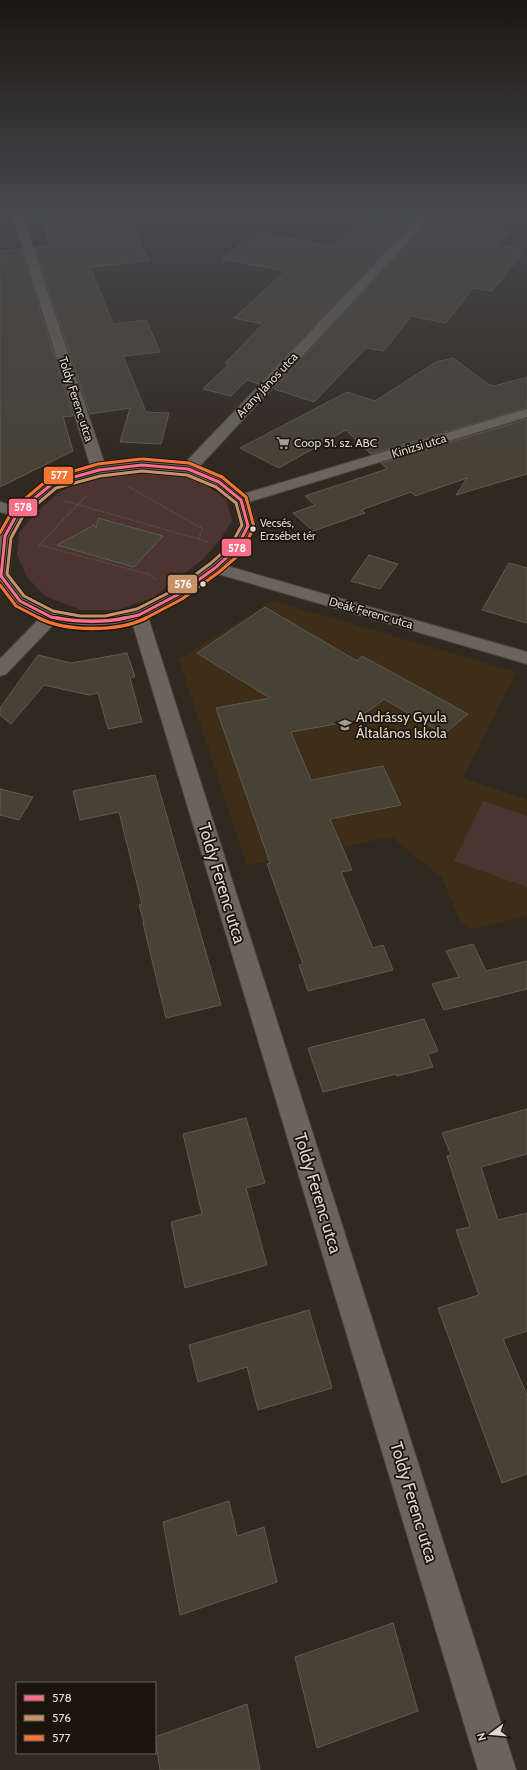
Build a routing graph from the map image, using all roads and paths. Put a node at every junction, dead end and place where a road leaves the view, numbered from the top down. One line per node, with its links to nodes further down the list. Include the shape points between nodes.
1 (44, 297): 5 (street, Toldy Ferenc utca)
2 (351, 297): 4 (street, Arany János utca)
3 (527, 413): 7 (street, Kinizsi utca)
4 (188, 469): 5 (street, via 142,465); 7 (street, via 219,482)
5 (102, 472): 6 (street, via 53,483); 8 (path); 11 (path, via 203,529)
6 (38, 494): 8 (path); 10 (street)
7 (241, 500): 12 (street, via 248,526)
8 (78, 505): 11 (path); 15 (path, via 39,545 148,574)
9 (0, 507): 10 (street)
10 (18, 512): 14 (street, via 5,536)
11 (198, 539): 12 (path)
12 (236, 549): 13 (street)
13 (214, 568): 15 (street); 18 (street, Deák Ferenc utca)
14 (0, 576): 17 (street, via 20,601)
15 (179, 594): 16 (street)
16 (139, 615): 17 (street, via 106,622 79,622); 20 (street, Toldy Ferenc utca)
17 (50, 617): 19 (street)
18 (527, 658)
19 (0, 670)
20 (497, 1770)

